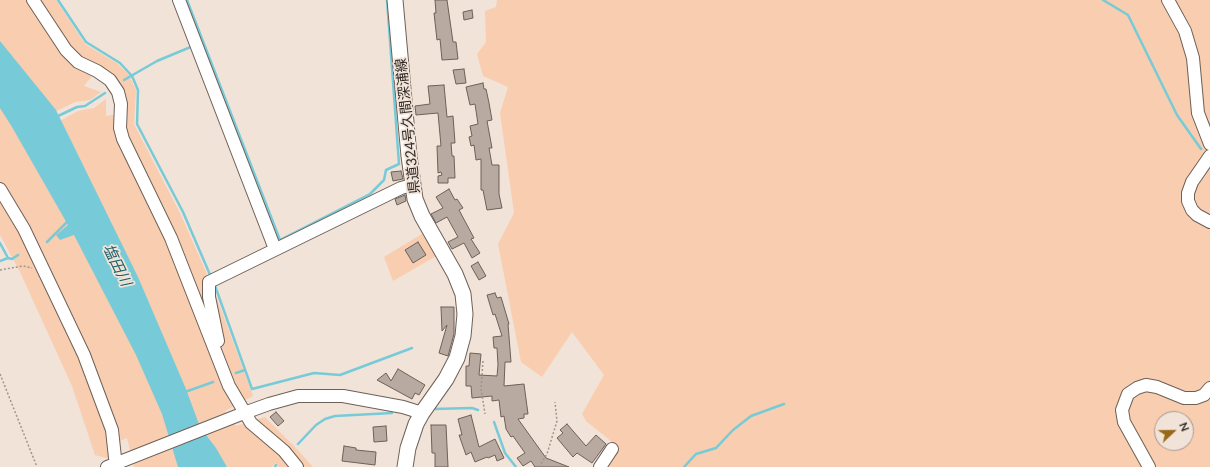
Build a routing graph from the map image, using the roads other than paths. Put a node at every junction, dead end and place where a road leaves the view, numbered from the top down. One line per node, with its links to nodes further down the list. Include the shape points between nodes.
1 (33, 0): 11 (street, via 66,50 78,62 110,80 118,92 123,139 171,238)
2 (179, 0): 10 (street)
3 (395, 0): 7 (main road, 県道324号久間深浦線)
4 (1168, 0): 5 (street, via 1185,31 1193,58 1198,113)
5 (1210, 144)
6 (1210, 156): 9 (street, via 1192,182 1188,201 1197,215)
7 (412, 185): 10 (street); 14 (main road, 県道324号久間深浦線, via 414,199 422,216 455,274 463,294 465,314 457,358)
8 (0, 188): 16 (street, via 24,229 84,355 112,430)
9 (1210, 222)
10 (276, 249): 11 (street, via 210,282 209,297 218,340)
11 (217, 352): 13 (street, via 229,386)
12 (1210, 388): 20 (street, via 1204,395 1196,398 1184,398 1146,385 1128,394 1122,410 1124,422)
13 (244, 413): 14 (street, via 298,396 343,396); 16 (street); 17 (street, via 251,423 284,451)
14 (422, 413): 18 (main road, 県道324号久間深浦線, via 408,448)
15 (612, 449): 19 (street)
16 (112, 466)
17 (297, 467)
18 (405, 467)
19 (600, 467)
20 (1149, 467)

